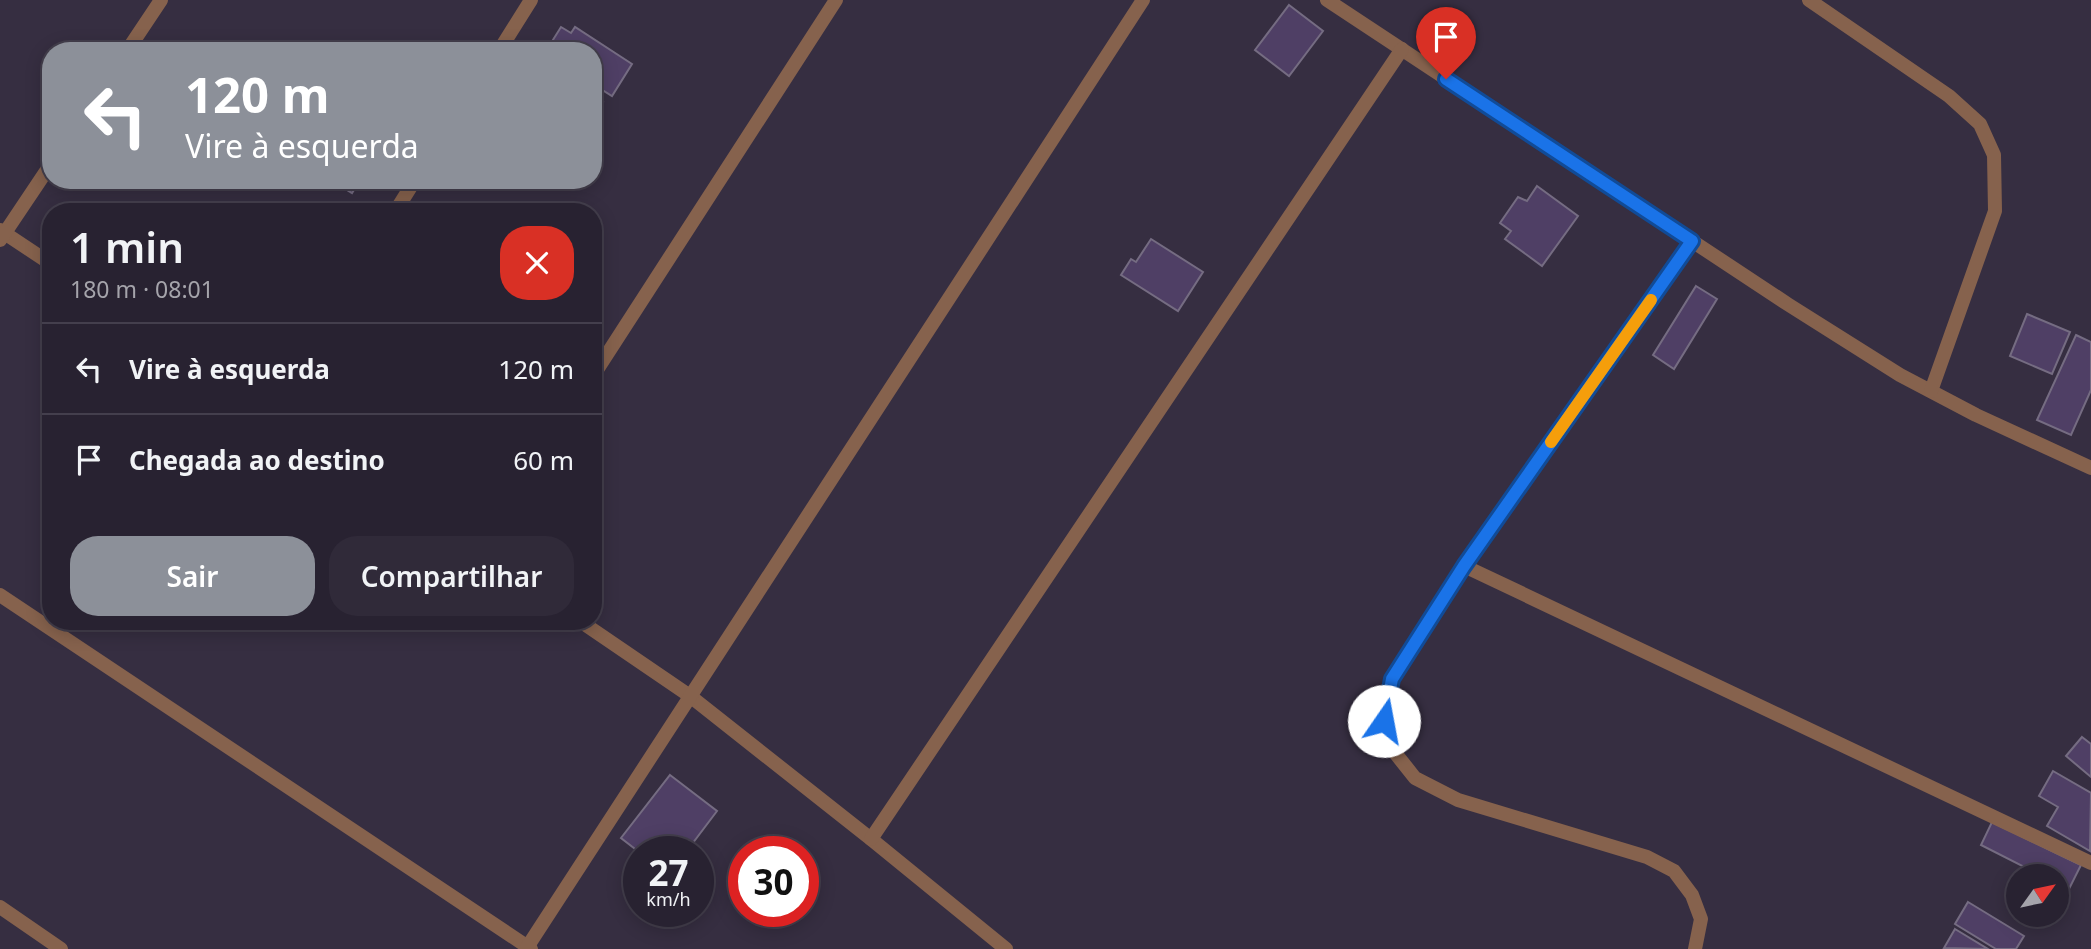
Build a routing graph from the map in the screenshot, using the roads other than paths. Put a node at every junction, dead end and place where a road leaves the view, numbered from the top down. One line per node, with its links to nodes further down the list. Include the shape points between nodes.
1 (161, 0): 7 (street)
2 (531, 0): 8 (street)
3 (836, 0): 14 (street)
4 (1143, 0): 22 (street)
5 (1327, 0): 9 (street)
6 (1809, 0): 15 (street, via 1949,96 1980,124 1994,155 1995,211)
7 (133, 42)
8 (505, 42)
9 (1402, 49): 12 (street); 23 (street)
10 (42, 177): 11 (street)
11 (1, 234): 13 (street)
12 (1692, 241): 15 (street); 17 (street)
13 (42, 259)
14 (602, 362)
15 (1930, 391): 16 (street)
16 (2091, 468)
17 (1464, 566): 24 (street); 29 (street, via 1392,679 1384,721 1392,749 1415,778 1458,800 1647,858 1674,872 1692,895 1701,919)
18 (0, 595): 19 (street)
19 (42, 623)
20 (52, 630): 26 (street)
21 (593, 630): 22 (street)
22 (690, 696): 23 (street); 26 (street)
23 (871, 838): 28 (street)
24 (2091, 863)
25 (0, 907): 27 (street)
26 (528, 948)
27 (61, 949)
28 (1006, 949)
29 (1695, 949)

